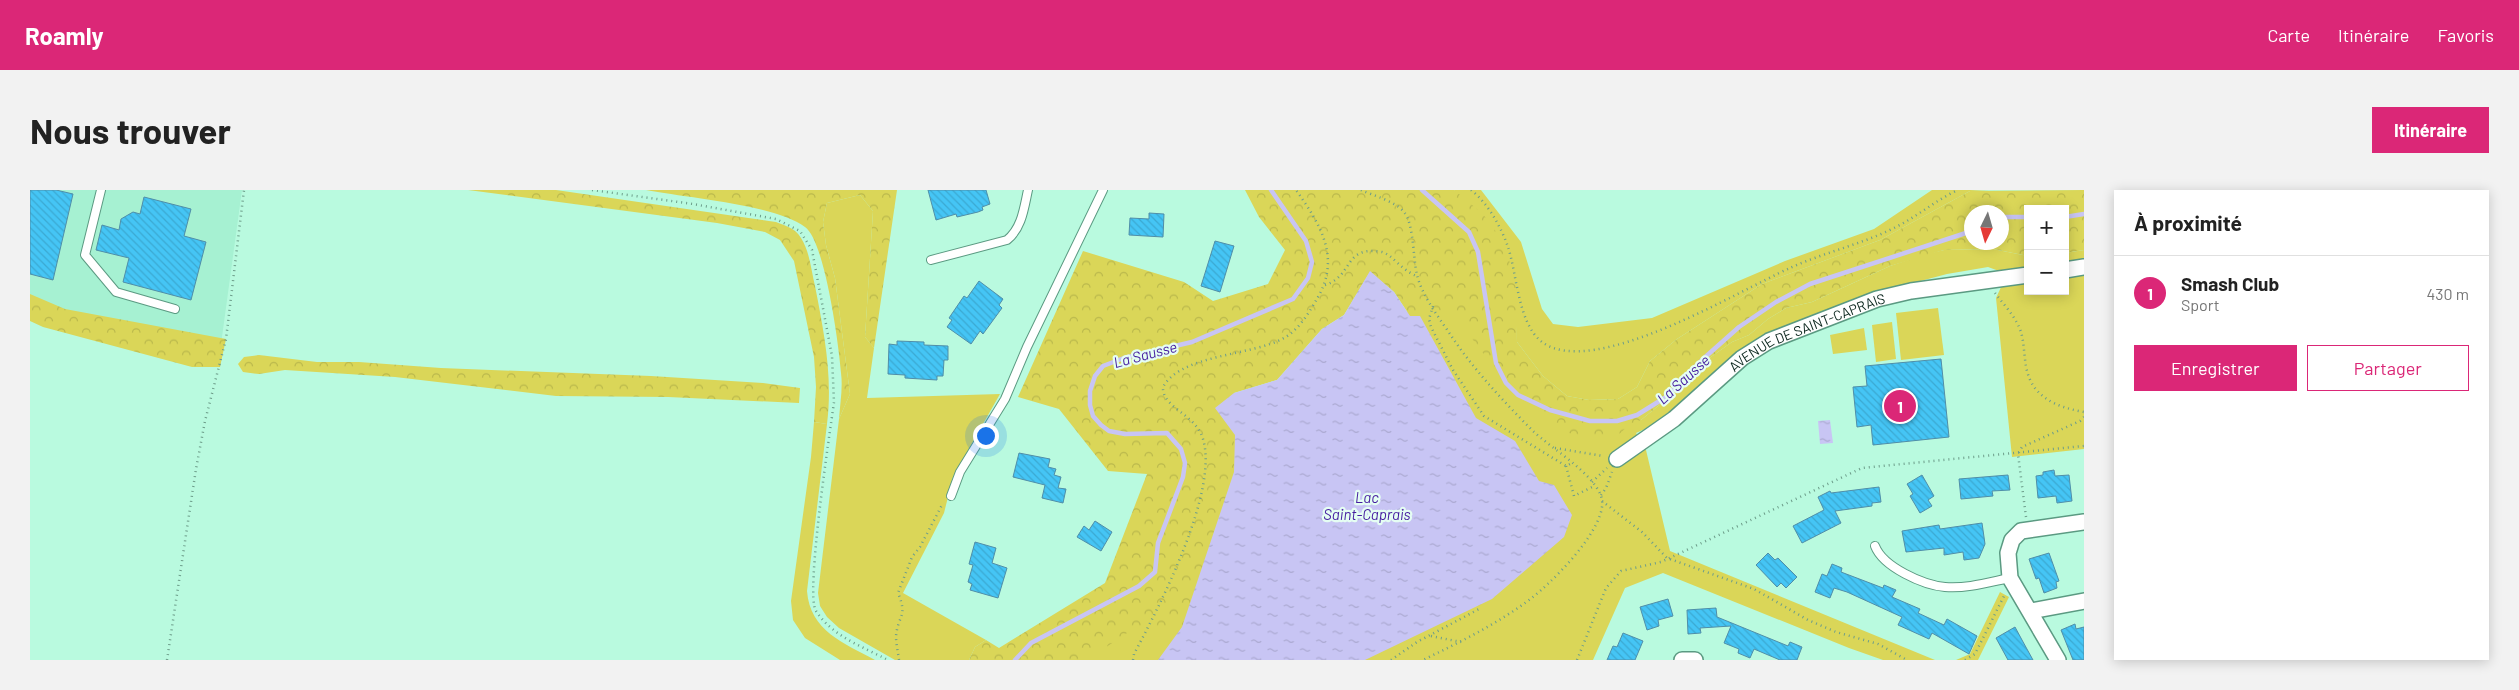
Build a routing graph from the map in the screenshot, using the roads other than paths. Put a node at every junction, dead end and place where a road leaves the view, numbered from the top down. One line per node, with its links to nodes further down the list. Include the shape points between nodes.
1 (101, 190): 8 (lane, via 85,254 116,292)
2 (1028, 190): 4 (lane, via 1019,226 1007,240)
3 (1103, 190): 10 (lane, via 1026,347 1005,400 960,472)
4 (931, 260)
5 (2084, 267): 6 (street)
6 (2069, 269)
7 (2024, 276): 9 (street, AVENUE DE SAINT-CAPRAIS, via 1911,291 1877,299 1769,341 1742,358 1674,419)
8 (175, 309)
9 (1617, 458)
10 (951, 496)
11 (2084, 522): 13 (street, via 2028,528 2016,535 2007,562)
12 (1875, 546): 13 (lane, via 1878,554 1895,569 1935,585 1957,587)
13 (2010, 578): 15 (street)
14 (2084, 601): 15 (street)
15 (2031, 611): 18 (street)
16 (1682, 660): 17 (street)
17 (1695, 660)
18 (2058, 660)

